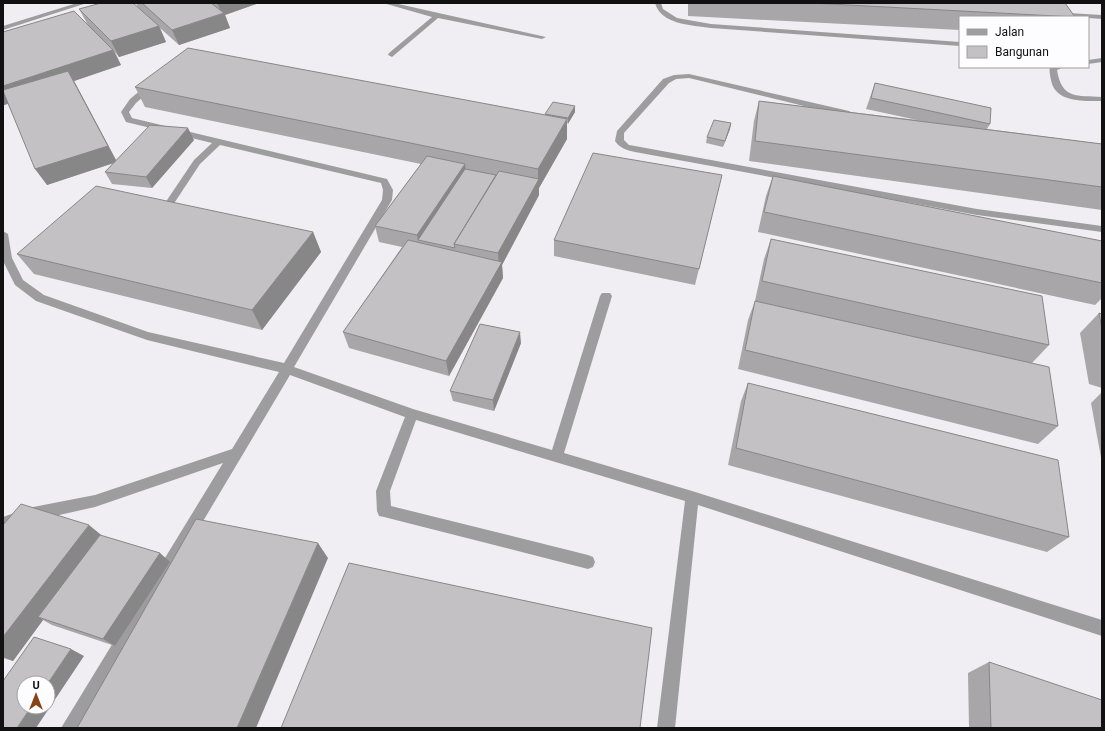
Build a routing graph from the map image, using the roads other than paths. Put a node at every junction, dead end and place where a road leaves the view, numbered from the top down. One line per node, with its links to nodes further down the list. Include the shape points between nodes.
1 (84, 3): 9 (street)
2 (386, 3): 5 (street)
3 (658, 3): 11 (street, via 660,10 674,20 711,26)
4 (1048, 3): 6 (street, via 1057,13)
5 (437, 16): 10 (street); 14 (street)
6 (1067, 16)
7 (1089, 17): 8 (street)
8 (1102, 17)
9 (3, 28)
10 (542, 37)
11 (959, 44)
12 (1089, 53): 13 (street)
13 (1102, 54)
14 (392, 55)
15 (1102, 60): 16 (street)
16 (1089, 62)
17 (1056, 68): 19 (street, via 1053,69 1056,86 1062,92 1072,97)
18 (154, 84): 21 (street, via 133,101 125,112 130,120)
19 (1102, 99)
20 (856, 115): 23 (street, via 689,76 674,77 666,81 620,133 619,141 626,147 830,186 977,212)
21 (218, 142): 22 (street, via 197,162); 26 (street, via 384,181 388,187 387,200)
22 (168, 206)
23 (1102, 229)
24 (3, 234): 26 (street, via 10,267 19,282 40,298 147,336)
25 (606, 296): 29 (street)
26 (287, 370): 27 (street); 28 (street)
27 (412, 414): 29 (street); 32 (street, via 382,491 384,511)
28 (237, 453): 31 (street, via 95,501 28,515); 34 (street)
29 (557, 456): 30 (street)
30 (692, 497): 33 (street); 35 (street)
31 (3, 524)
32 (588, 562)
33 (1102, 628)
34 (70, 728)
35 (666, 728)

